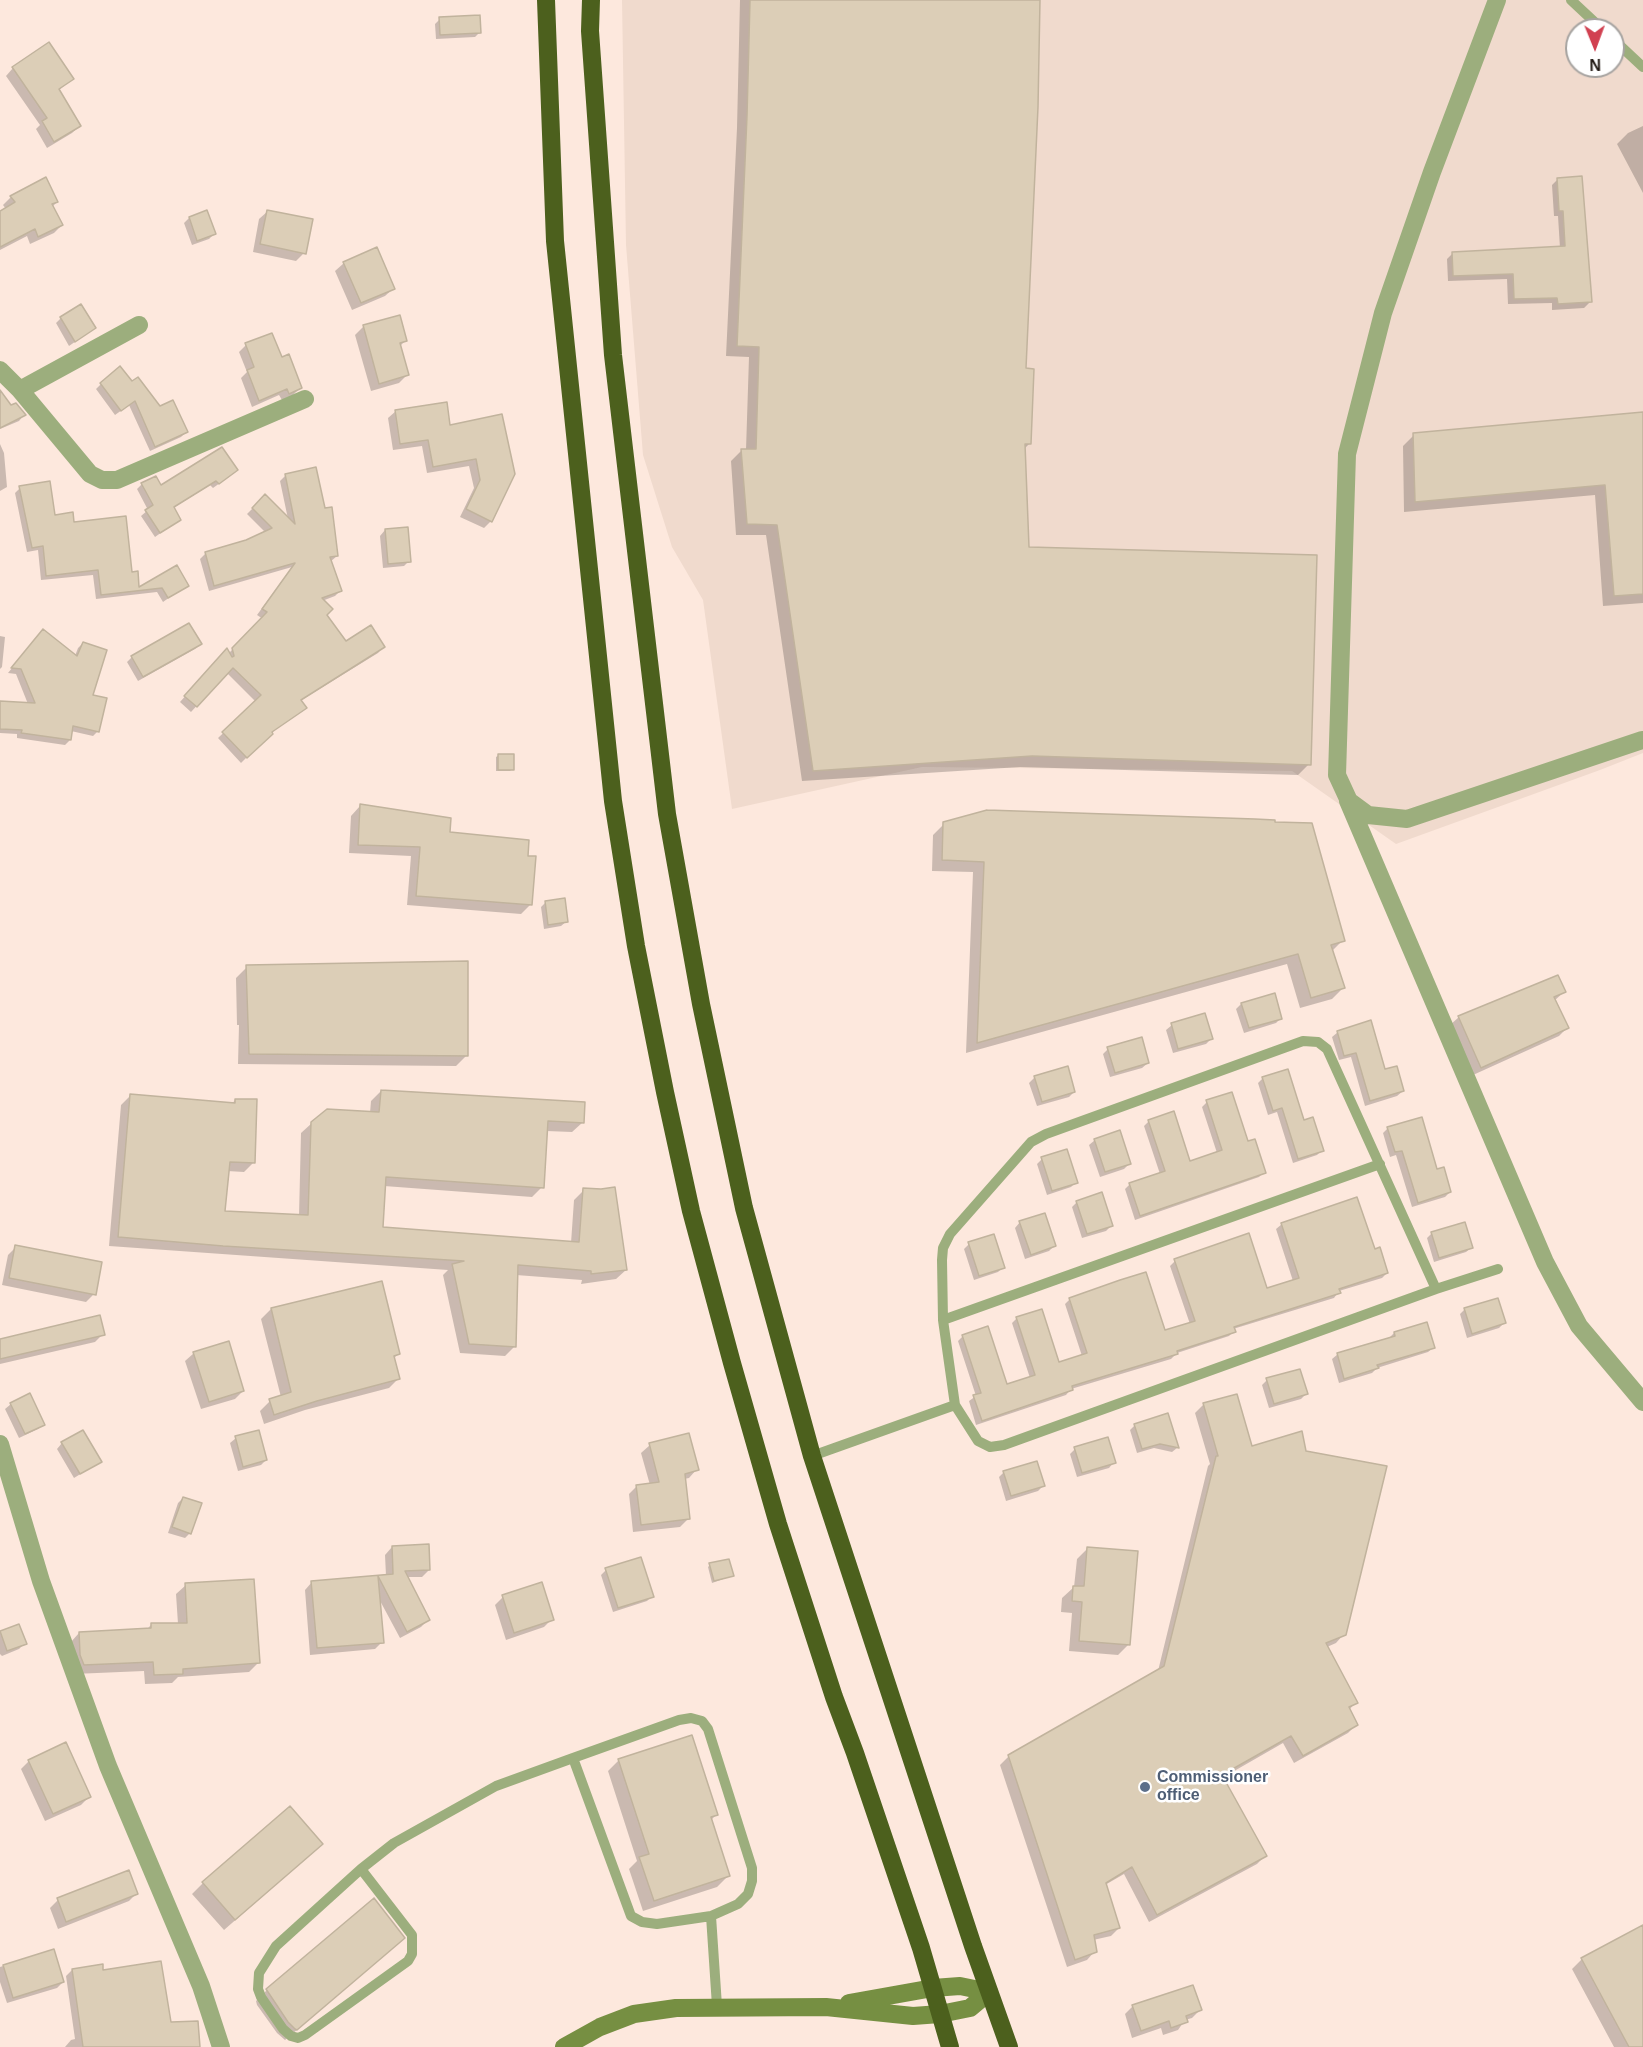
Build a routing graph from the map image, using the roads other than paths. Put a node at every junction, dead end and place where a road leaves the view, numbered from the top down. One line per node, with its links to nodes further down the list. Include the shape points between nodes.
1 (546, 0): 25 (highway, via 555,241 613,801 636,946 691,1211 732,1363 778,1524)
2 (591, 0): 21 (highway, via 613,355 667,814 701,1004 744,1208)
3 (1497, 0): 13 (street, via 1383,313 1347,454)
4 (1570, 0): 5 (lane)
5 (1590, 18)
6 (1625, 50): 7 (lane)
7 (1643, 67)
8 (139, 325): 10 (street)
9 (0, 370): 10 (street)
10 (20, 390): 11 (street, via 90,474 102,480 117,480)
11 (305, 399)
12 (1642, 740): 13 (street, via 1407,819 1368,814 1349,801)
13 (1337, 775): 18 (street, via 1545,1262 1579,1326)
14 (1380, 1164): 16 (lane); 17 (lane); 17 (lane, via 1327,1049 1318,1042 1304,1041 1031,1142 946,1241 942,1260)
15 (1498, 1269): 16 (lane)
16 (1436, 1289): 19 (lane, via 1005,1445 990,1447 978,1441)
17 (943, 1320): 19 (lane)
18 (1643, 1402)
19 (955, 1405): 21 (lane)
20 (0, 1444): 30 (street, via 40,1581 108,1766 201,1986)
21 (812, 1455): 26 (highway)
22 (573, 1758): 23 (lane, via 496,1785 394,1844); 24 (lane, via 631,1916 657,1924); 24 (lane, via 679,1720 702,1721 708,1729 752,1868 748,1894 738,1904)
23 (361, 1869): 23 (lane, via 412,1935 412,1954 408,1961 305,2036 291,2036 261,1997 259,1973 276,1946)
24 (711, 1916): 27 (lane)
25 (933, 1988): 26 (street, via 960,1986); 28 (street); 29 (highway)
26 (989, 1992): 29 (street, via 970,2008); 33 (highway)
27 (717, 2006): 28 (street); 31 (street, via 634,2014)
28 (826, 2007): 29 (street, via 913,2016)
29 (940, 2014): 32 (highway)
30 (221, 2047)
31 (564, 2047)
32 (950, 2047)
33 (1009, 2047)

